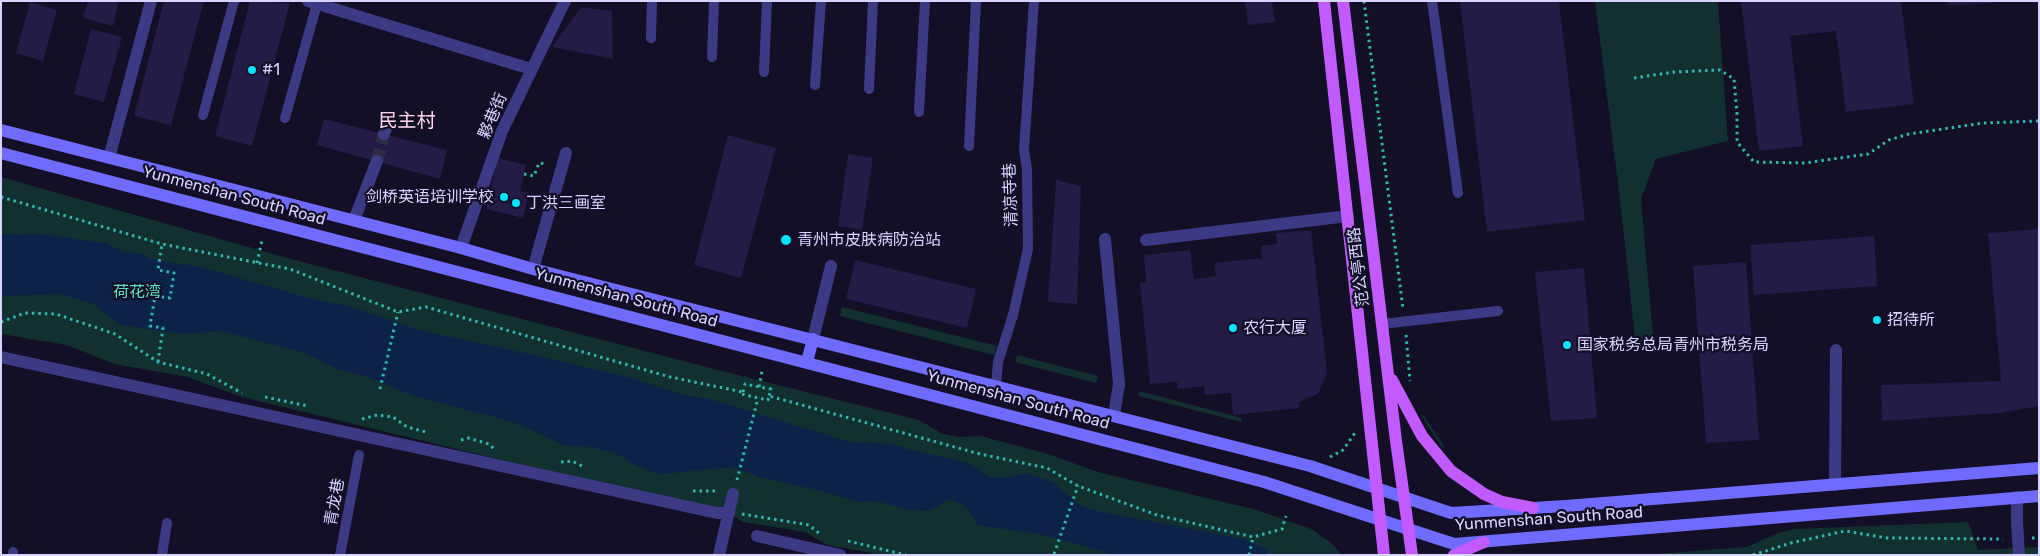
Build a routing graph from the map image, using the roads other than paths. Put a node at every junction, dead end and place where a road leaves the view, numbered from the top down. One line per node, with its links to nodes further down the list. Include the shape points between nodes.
1 (151, 1): 31 (street)
2 (234, 1): 23 (lane)
3 (565, 1): 18 (street, 夥巷街)
4 (652, 1): 16 (lane)
5 (714, 1): 17 (lane)
6 (767, 1): 19 (lane)
7 (821, 1): 20 (lane)
8 (873, 1): 21 (lane)
9 (925, 1): 22 (lane)
10 (976, 1): 28 (lane)
11 (1034, 1): 48 (lane, 清凉寺巷, via 1024,150 1028,249 998,362)
12 (1324, 1): 34 (main road, 范公亭西路)
13 (1343, 1): 42 (main road, 范公亭西路)
14 (1432, 1): 33 (lane)
15 (312, 3): 18 (street); 25 (lane)
16 (651, 38)
17 (712, 58)
18 (531, 69): 38 (street, 夥巷街, via 502,131)
19 (764, 72)
20 (815, 85)
21 (869, 89)
22 (919, 112)
23 (203, 115)
24 (390, 117): 27 (street)
25 (285, 118)
26 (1, 130): 31 (main road, Yunmenshan South Road)
27 (384, 134)
28 (969, 146)
29 (1, 153): 46 (main road, Yunmenshan South Road)
30 (566, 153): 40 (street)
31 (108, 158): 35 (main road, Yunmenshan South Road)
32 (376, 161): 35 (street)
33 (1458, 193)
34 (1348, 216): 37 (street); 53 (main road, 范公亭西路)
35 (354, 220): 38 (main road, Yunmenshan South Road)
36 (1105, 239): 49 (street, via 1119,384)
37 (1146, 240)
38 (461, 248): 40 (main road, Yunmenshan South Road)
39 (831, 266): 43 (street)
40 (533, 269): 43 (main road, Yunmenshan South Road)
41 (1498, 312): 42 (lane)
42 (1382, 324): 47 (main road, 范公亭西路)
43 (813, 339): 46 (main road); 48 (main road, Yunmenshan South Road)
44 (1836, 350): 52 (street)
45 (1, 357): 59 (street, via 707,511)
46 (806, 362): 60 (main road, Yunmenshan South Road, via 1264,482)
47 (1388, 371): 56 (main road, 范公亭西路); 58 (main road, via 1422,436 1451,471 1484,494 1502,502)
48 (996, 385): 49 (main road, Yunmenshan South Road)
49 (1114, 415): 53 (main road, Yunmenshan South Road, via 1310,466)
50 (359, 455): 66 (lane, 青龙巷)
51 (2039, 468): 52 (main road, Yunmenshan South Road)
52 (1835, 485): 58 (main road, Yunmenshan South Road)
53 (1378, 489): 56 (main road, Yunmenshan South Road); 60 (main road, 范公亭西路)
54 (733, 494): 59 (street)
55 (2039, 496): 57 (main road, Yunmenshan South Road)
56 (1404, 497): 58 (main road, Yunmenshan South Road, via 1451,513); 62 (main road, 范公亭西路)
57 (2016, 497): 64 (main road, Yunmenshan South Road); 72 (street, bridge)
58 (1533, 508)
59 (729, 513): 67 (street)
60 (1381, 519): 62 (main road, Yunmenshan South Road); 69 (main road, 范公亭西路)
61 (167, 523): 65 (lane)
62 (1408, 529): 64 (main road, Yunmenshan South Road, via 1454,544); 70 (main road, 范公亭西路)
63 (757, 536): 68 (street)
64 (1484, 542): 71 (main road)
65 (162, 555)
66 (340, 555)
67 (719, 555)
68 (840, 555)
69 (1384, 555)
70 (1412, 555)
71 (1454, 555)
72 (2019, 555)

